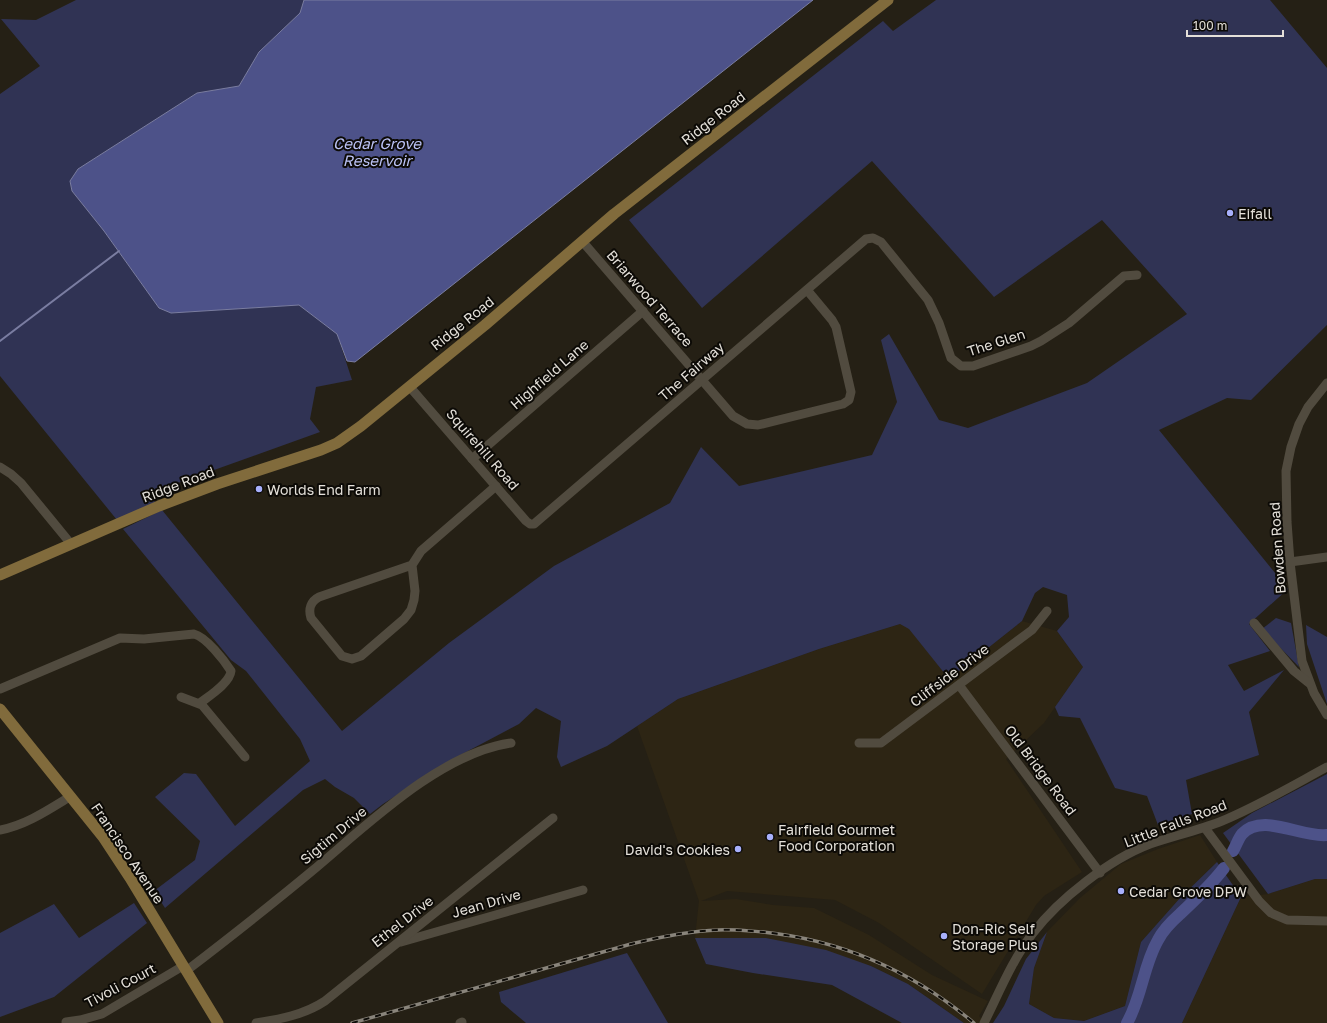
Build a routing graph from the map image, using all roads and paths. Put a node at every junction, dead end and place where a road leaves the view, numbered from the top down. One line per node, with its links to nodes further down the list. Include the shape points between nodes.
1 (888, 0): 2 (main road, Ridge Road)
2 (582, 241): 6 (street, Briarwood Terrace); 9 (main road, Ridge Road)
3 (864, 242): 4 (street, The Glen, via 870,238 879,240 917,286 936,315 951,358 957,364 965,366 973,366 1032,346 1069,323 1124,276); 5 (street, The Fairway)
4 (1138, 275)
5 (807, 290): 7 (street, The Fairway); 7 (street, Briarwood Terrace, via 832,320 838,332 851,392 849,400 763,424 747,424 733,416)
6 (643, 311): 7 (street, Briarwood Terrace); 11 (street, Highfield Lane)
7 (702, 380): 14 (street, The Fairway)
8 (1327, 383): 10 (street, Bowden Road)
9 (409, 386): 11 (street, Squirehill Road); 15 (main road, Ridge Road, via 337,443 159,506)
10 (1324, 394): 17 (street, Bowden Road, via 1308,407 1299,424 1286,471)
11 (472, 459): 13 (street, Squirehill Road)
12 (0, 467): 15 (street, via 21,483)
13 (496, 486): 14 (street, Squirehill Road, via 528,523); 18 (street, via 420,551)
14 (538, 522)
15 (71, 544): 19 (main road, Ridge Road)
16 (1327, 557): 17 (street)
17 (1290, 562): 22 (street, Bowden Road, via 1302,661)
18 (412, 565): 18 (street, via 319,596 313,601 309,610 311,618 342,656 352,659 361,656 408,615 414,596)
19 (0, 575)
20 (1047, 611): 23 (street, Cliffside Drive, via 1032,630)
21 (1254, 623): 22 (street, via 1294,671)
22 (1309, 683): 28 (street, Bowden Road)
23 (959, 685): 30 (street, Cliffside Drive, via 880,744); 37 (street, Old Bridge Road)
24 (0, 689): 26 (street, via 120,638 144,639 194,634 208,643 231,671 224,683)
25 (181, 697): 26 (street)
26 (200, 703): 31 (street)
27 (0, 709): 33 (main road, Francisco Avenue)
28 (1327, 715)
29 (511, 743): 41 (street, Sigtim Drive, via 494,745 465,757 418,785)
30 (859, 743)
31 (245, 757)
32 (1327, 767): 35 (street, Little Falls Road, via 1251,808)
33 (70, 796): 36 (street, via 28,821); 41 (main road, Francisco Avenue, via 119,860)
34 (553, 818): 40 (street, Ethel Drive)
35 (1205, 828): 37 (street, Little Falls Road, via 1132,852); 39 (street, via 1266,909 1277,916 1292,920)
36 (0, 830)
37 (1100, 873): 45 (street, Little Falls Road, via 1052,912 1033,933 1014,963)
38 (583, 890): 40 (street, Jean Drive)
39 (1327, 921)
40 (396, 943): 44 (street, Ethel Drive, via 316,1007 300,1014)
41 (185, 968): 42 (street, Tivoli Court, via 102,1014); 43 (main road, Francisco Avenue)
42 (66, 1022)
43 (218, 1023)
44 (256, 1023)
45 (984, 1023)

